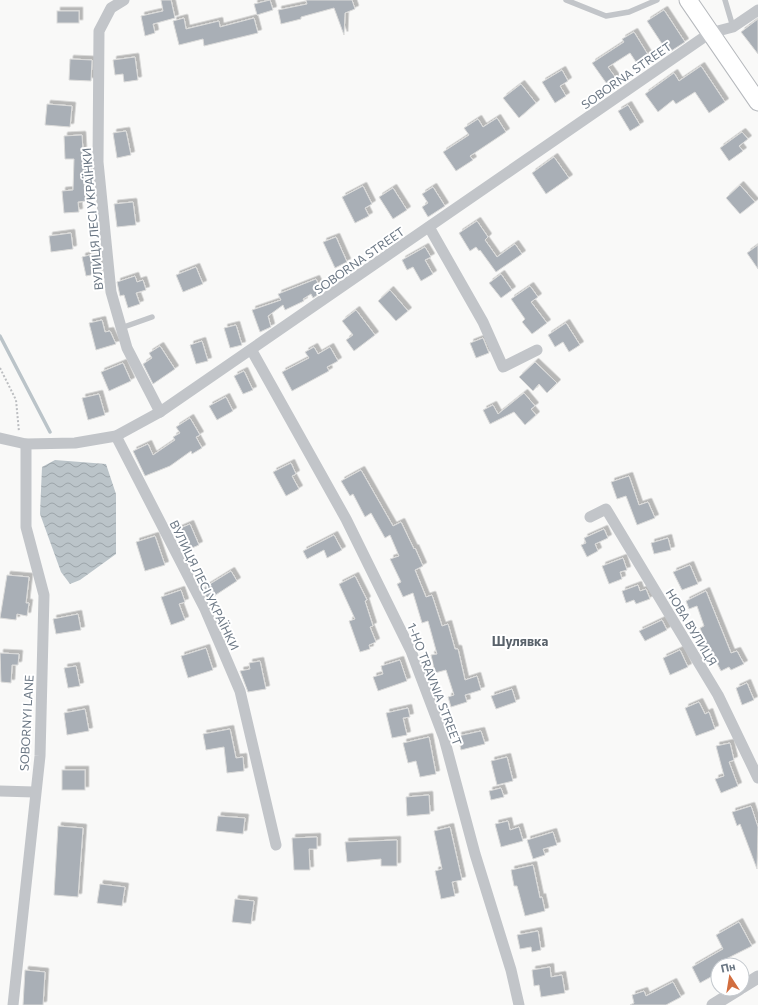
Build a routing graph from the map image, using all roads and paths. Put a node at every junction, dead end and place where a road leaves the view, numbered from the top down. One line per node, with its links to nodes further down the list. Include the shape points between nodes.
1 (124, 0): 12 (street, ВУЛИЦЯ ЛЕСІ УКРАЇНКИ, via 111,8 99,31 98,162 111,292)
2 (566, 0): 3 (lane, via 606,16 629,12)
3 (657, 0)
4 (688, 0): 8 (main road)
5 (725, 0): 7 (lane)
6 (758, 10): 7 (street, SOBORNA STREET)
7 (733, 27): 8 (street, SOBORNA STREET)
8 (710, 33): 9 (main road); 10 (street, SOBORNA STREET)
9 (758, 102)
10 (429, 227): 13 (street, SOBORNA STREET); 14 (street, via 483,322 504,367)
11 (152, 317): 12 (lane)
12 (121, 328): 16 (street, ВУЛИЦЯ ЛЕСІ УКРАЇНКИ, via 127,348)
13 (252, 350): 16 (street, SOBORNA STREET); 27 (street, 1-HO TRAVNIA STREET, via 346,519 411,651 444,738 475,854 512,970)
14 (537, 350)
15 (0, 368): 19 (path, via 16,400)
16 (160, 412): 17 (street, SOBORNA STREET)
17 (116, 436): 19 (street, SOBORNA STREET, via 75,443); 24 (street, ВУЛИЦЯ ЛЕСІ УКРАЇНКИ, via 205,609 240,691)
18 (0, 438): 19 (street, SOBORNA STREET)
19 (22, 443): 23 (street, SOBORNYI LANE, via 26,527 44,595 40,756)
20 (590, 517): 21 (street, НОВА ВУЛИЦЯ, via 606,509 718,695)
21 (758, 778)
22 (0, 791): 23 (street)
23 (34, 792): 26 (street, SOBORNYI LANE)
24 (276, 845)
25 (726, 997): 28 (street)
26 (13, 1005)
27 (519, 1005)
28 (713, 1005)

